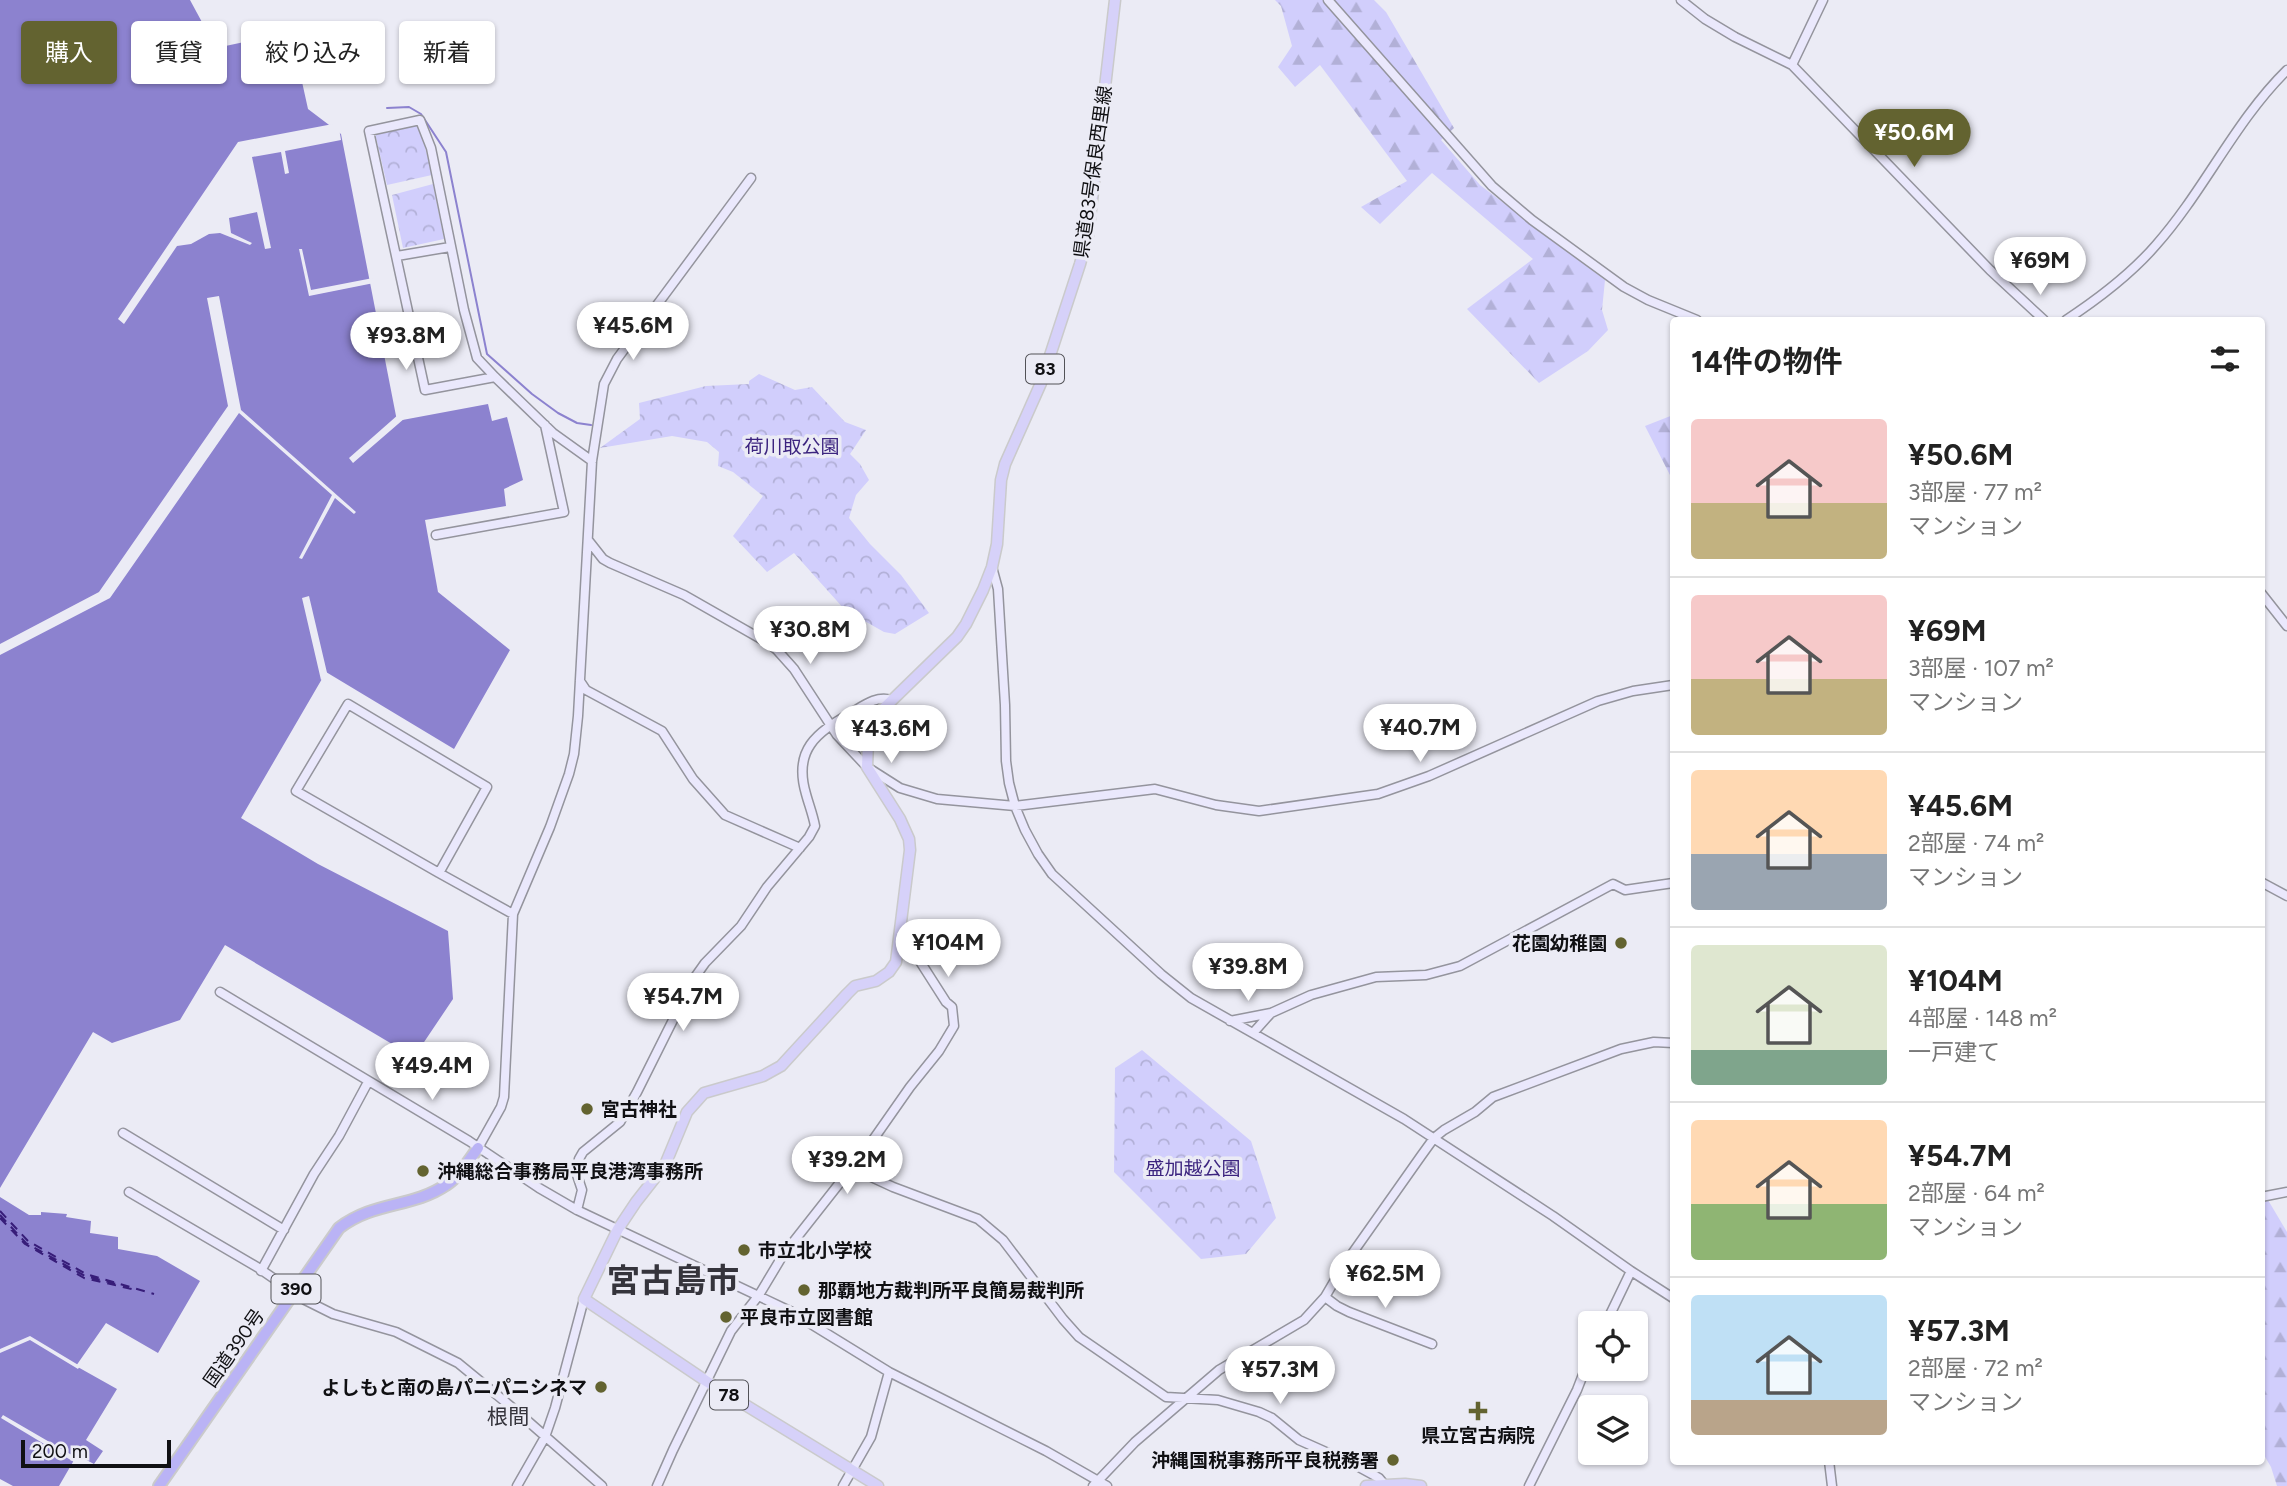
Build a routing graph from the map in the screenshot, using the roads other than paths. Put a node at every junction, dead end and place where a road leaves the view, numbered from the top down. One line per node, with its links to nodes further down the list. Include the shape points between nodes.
1 (1115, 0): 18 (main road, 県道83号保良西里線 / 83, via 1088,235 1041,383 1005,464)
2 (1328, 0): 10 (street, via 1492,186 1624,287)
3 (1681, 0): 5 (street, via 1724,31)
4 (1822, 0): 5 (street)
5 (1792, 65): 11 (street)
6 (2287, 70): 12 (street, via 2157,245 2107,292)
7 (751, 178): 15 (street, via 609,373)
8 (450, 247): 9 (street); 9 (street, via 431,148 420,120 369,131); 13 (street, via 477,358)
9 (397, 256): 13 (street, via 425,390)
10 (1689, 317)
11 (2041, 317)
12 (2070, 317)
13 (495, 377): 14 (street)
14 (545, 425): 15 (street); 16 (street, via 564,512)
15 (592, 461): 17 (street)
16 (436, 535)
17 (587, 540): 21 (street); 24 (street, via 610,564 684,595 777,650)
18 (992, 567): 23 (main road, 県道83号保良西里線 / 83, via 957,637); 26 (street, via 998,589 1006,761)
19 (2265, 598): 20 (street)
20 (2287, 626)
21 (580, 681): 27 (street, via 586,690 662,731 693,779 725,815); 32 (street, via 569,774)
22 (1670, 685): 26 (street, via 1598,701 1378,794 1259,811 1155,789)
23 (891, 701): 24 (street, via 871,702); 25 (main road, 県道83号保良西里線 / 83, via 872,730)
24 (830, 725): 25 (street); 27 (street, via 804,756 803,782 815,826)
25 (867, 767): 26 (street, via 900,788 937,799); 33 (main road, via 910,844)
26 (1015, 806): 36 (street, via 1031,843 1052,874 1180,990)
27 (800, 848): 47 (street, via 693,980 620,1122 583,1152 576,1172 582,1190)
28 (439, 873): 28 (street, via 296,791 348,704 487,787); 32 (street)
29 (1670, 883): 35 (street, via 1625,890 1612,884 1460,966 1426,975 1376,977 1311,995)
30 (2265, 884): 31 (street)
31 (2287, 896)
32 (513, 914): 42 (street, via 505,1097)
33 (902, 928): 43 (street, via 952,1007 954,1026); 48 (main road, via 896,962 889,972 855,986 781,1066 705,1093 696,1101 665,1165)
34 (220, 992): 39 (street)
35 (1271, 1013): 36 (street); 37 (street)
36 (1230, 1021): 37 (street)
37 (1253, 1033): 41 (street)
38 (1670, 1043): 41 (street, via 1620,1049 1493,1097)
39 (368, 1082): 42 (street); 49 (street)
40 (124, 1133): 49 (street)
41 (1434, 1138): 51 (street); 55 (street)
42 (478, 1148): 47 (street); 52 (highway, 国道390号 / 390, via 449,1184 428,1195 353,1217 328,1241)
43 (852, 1168): 53 (street, via 783,1255); 62 (street, via 978,1219 1003,1240 1079,1337 1166,1397)
44 (128, 1192): 50 (street)
45 (2287, 1192): 46 (street)
46 (2265, 1196)
47 (577, 1210): 48 (street)
48 (618, 1229): 53 (street); 56 (main road)
49 (284, 1230): 50 (street)
50 (261, 1271): 52 (street)
51 (1631, 1271): 54 (street); 57 (street)
52 (293, 1292): 63 (street, via 333,1314 396,1332 458,1363); 68 (highway, 国道390号 / 390)
53 (759, 1295): 59 (street); 60 (street, via 731,1331)
54 (1670, 1296)
55 (1325, 1297): 58 (street, via 1349,1312); 62 (street, via 1304,1320 1230,1362)
56 (584, 1299): 60 (main road, 78); 63 (street)
57 (1612, 1311)
58 (1432, 1344)
59 (889, 1372): 65 (street, via 871,1437); 66 (street, via 1026,1441)
60 (706, 1381): 65 (main road, 78); 71 (street)
61 (1580, 1381): 77 (street)
62 (1187, 1399): 66 (street, via 1135,1442); 67 (street, via 1218,1400 1272,1418 1299,1440 1355,1465)
63 (545, 1437): 69 (street); 70 (street)
64 (1829, 1465): 78 (street)
65 (853, 1471): 72 (street); 73 (main road, 78)
66 (1096, 1483): 74 (street)
67 (1384, 1484): 75 (main road); 76 (main road)
68 (159, 1486)
69 (517, 1486)
70 (602, 1486)
71 (657, 1486)
72 (842, 1486)
73 (878, 1486)
74 (1107, 1486)
75 (1366, 1486)
76 (1421, 1486)
77 (1529, 1486)
78 (1832, 1486)

